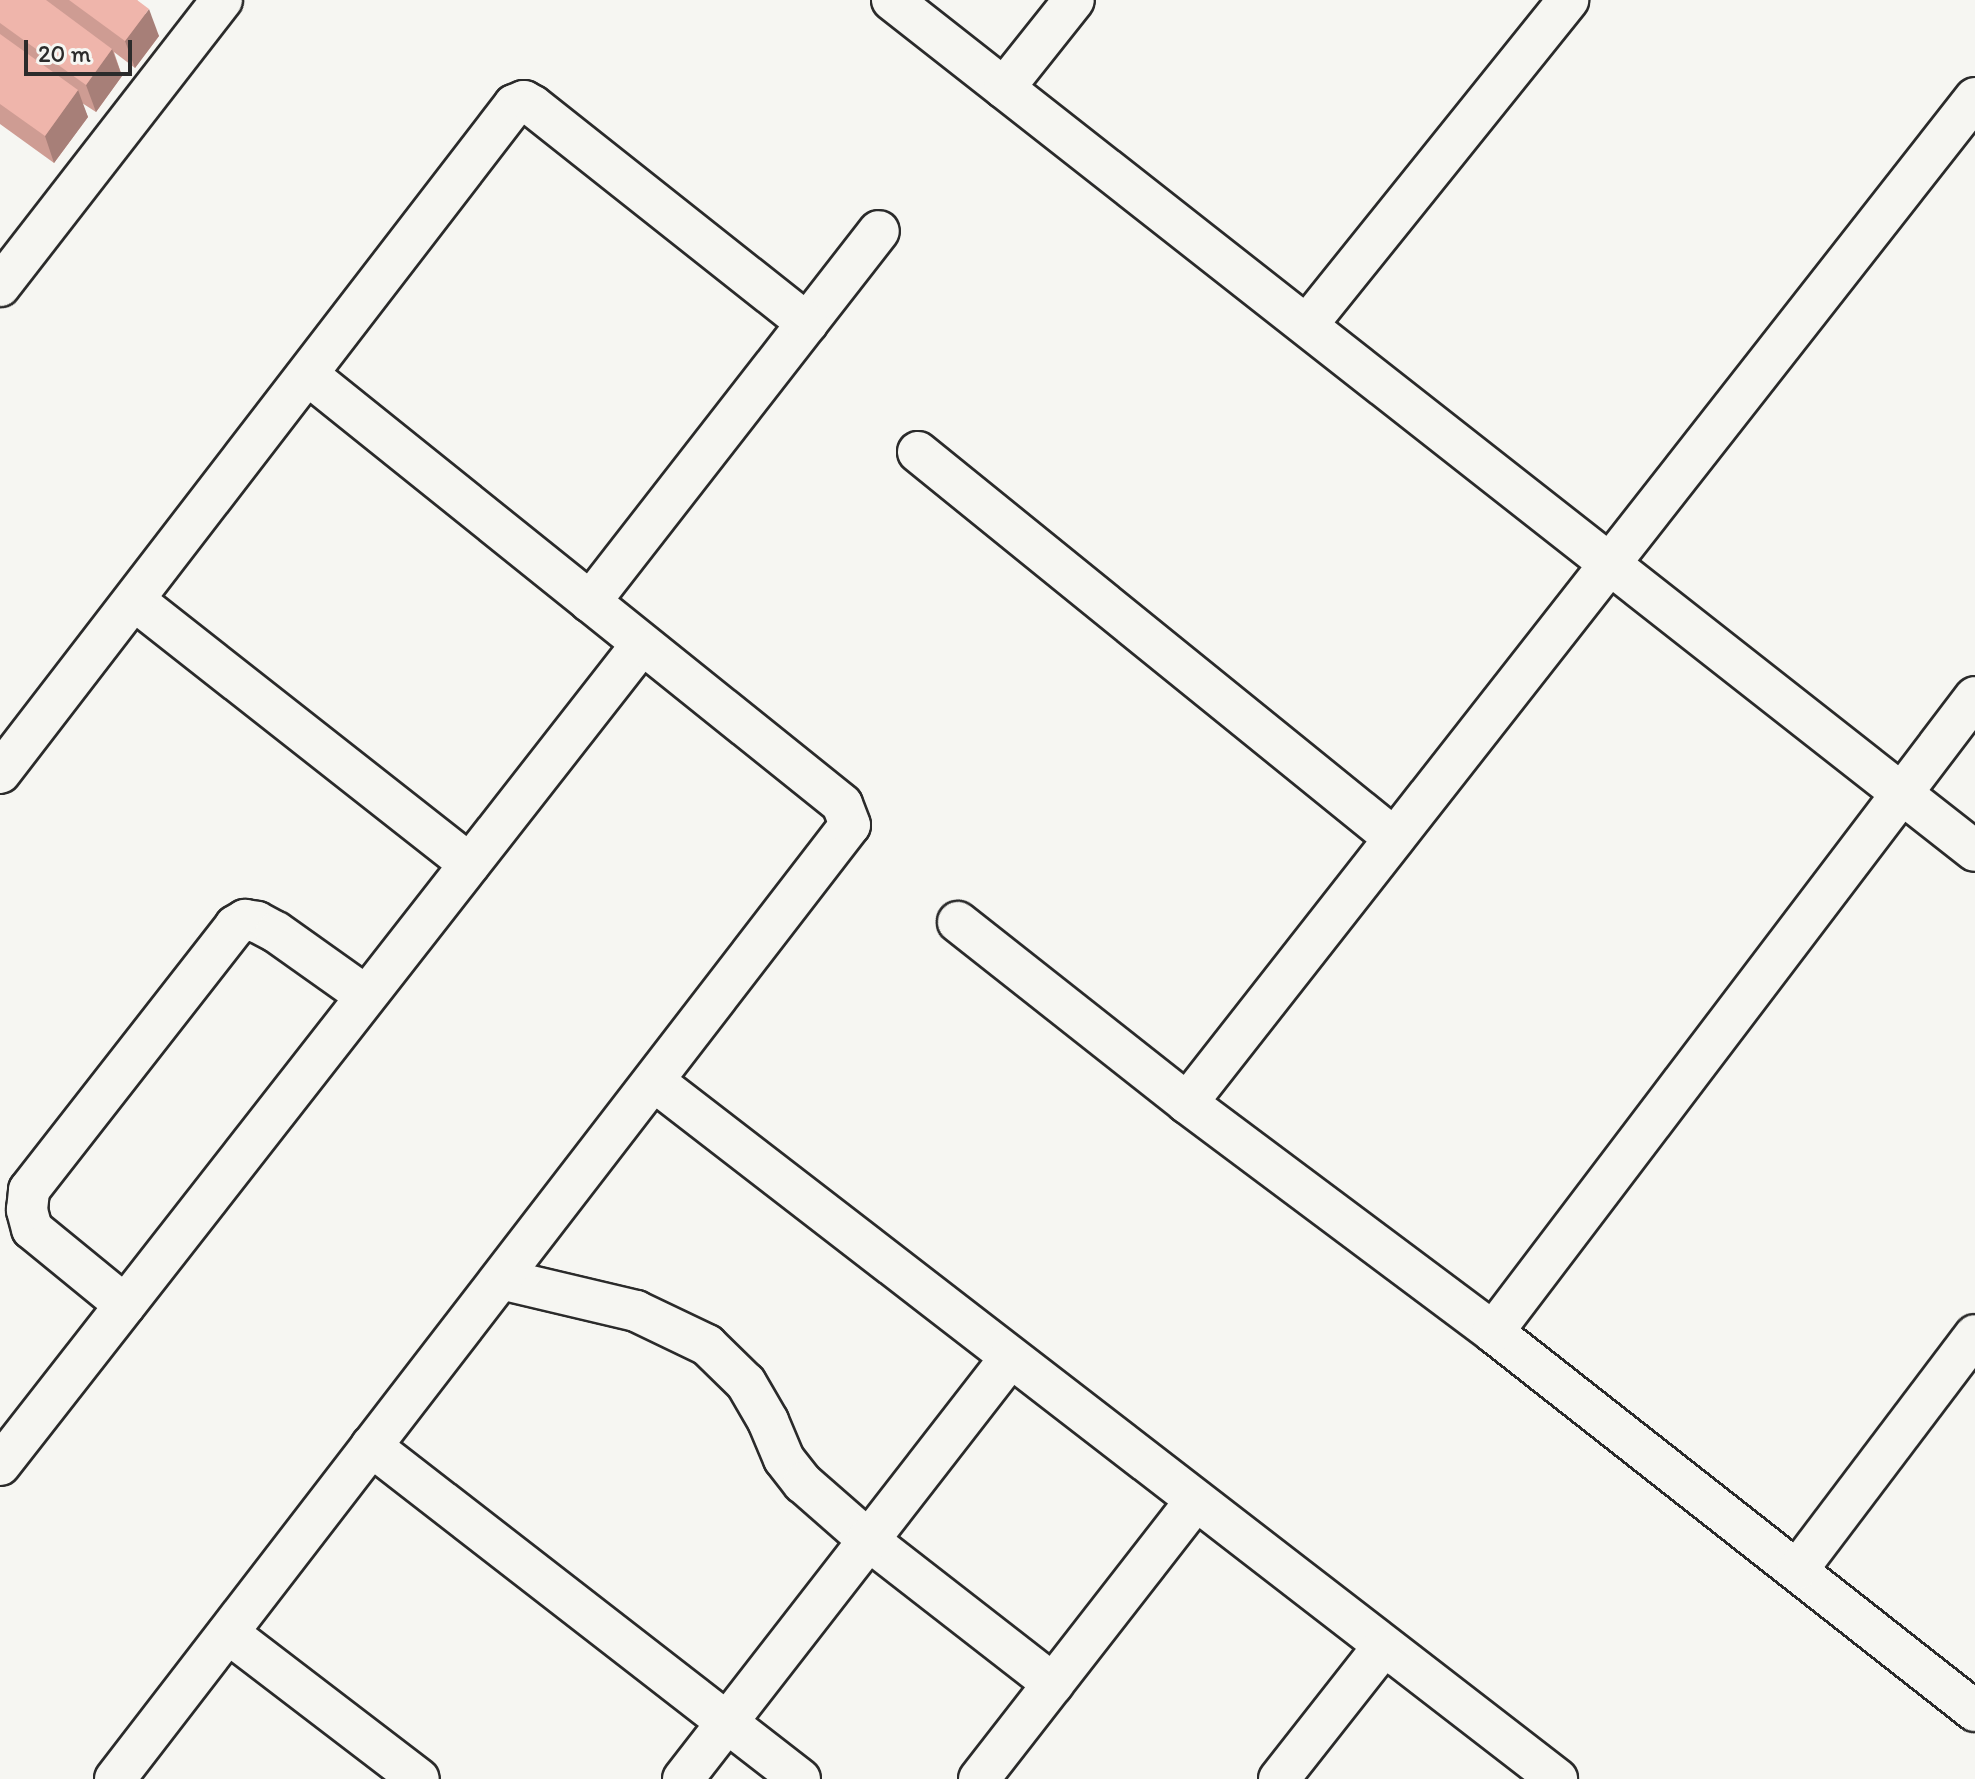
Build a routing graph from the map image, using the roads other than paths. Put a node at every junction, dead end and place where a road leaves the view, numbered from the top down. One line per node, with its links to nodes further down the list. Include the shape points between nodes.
1 (222, 0): 8 (street)
2 (892, 0): 5 (street)
3 (1074, 0): 5 (street)
4 (1568, 0): 10 (street)
5 (1004, 88): 10 (street)
6 (1975, 98): 13 (street)
7 (879, 231): 9 (street)
8 (0, 286)
9 (807, 323): 11 (street, via 524,101 514,105); 15 (street)
10 (1307, 325): 13 (street)
11 (308, 375): 14 (street); 15 (street)
12 (918, 452): 20 (street)
13 (1610, 564): 19 (street); 20 (street)
14 (134, 600): 18 (street); 22 (street)
15 (590, 602): 16 (street)
16 (642, 644): 22 (street); 25 (street, via 842,804 850,825)
17 (1975, 697): 19 (street)
18 (0, 773)
19 (1901, 793): 21 (street); 29 (street)
20 (1394, 838): 26 (street)
21 (1975, 851)
22 (470, 864): 24 (street)
23 (958, 922): 26 (street)
24 (366, 996): 28 (street); 28 (street, via 257,922 245,920 235,926 206,963 29,1190 32,1229)
25 (655, 1082): 27 (street); 31 (street)
26 (1187, 1103): 29 (street)
27 (501, 1279): 32 (street); 35 (street, via 636,1311 707,1345 746,1383 784,1459 803,1483)
28 (125, 1305): 33 (street)
29 (1493, 1332): 36 (street)
30 (1975, 1335): 36 (street)
31 (1010, 1358): 34 (street); 35 (street)
32 (371, 1446): 37 (street); 41 (street)
33 (5, 1447)
34 (1195, 1502): 38 (street); 39 (street)
35 (867, 1539): 39 (street); 41 (street)
36 (1798, 1569): 40 (street)
37 (228, 1633): 42 (street); 43 (street)
38 (1383, 1647): 47 (street); 48 (street)
39 (1053, 1684): 46 (street)
40 (1975, 1711)
41 (727, 1723): 44 (street); 45 (street)
42 (115, 1779)
43 (419, 1779)
44 (683, 1779)
45 (800, 1779)
46 (979, 1779)
47 (1279, 1779)
48 (1557, 1779)

